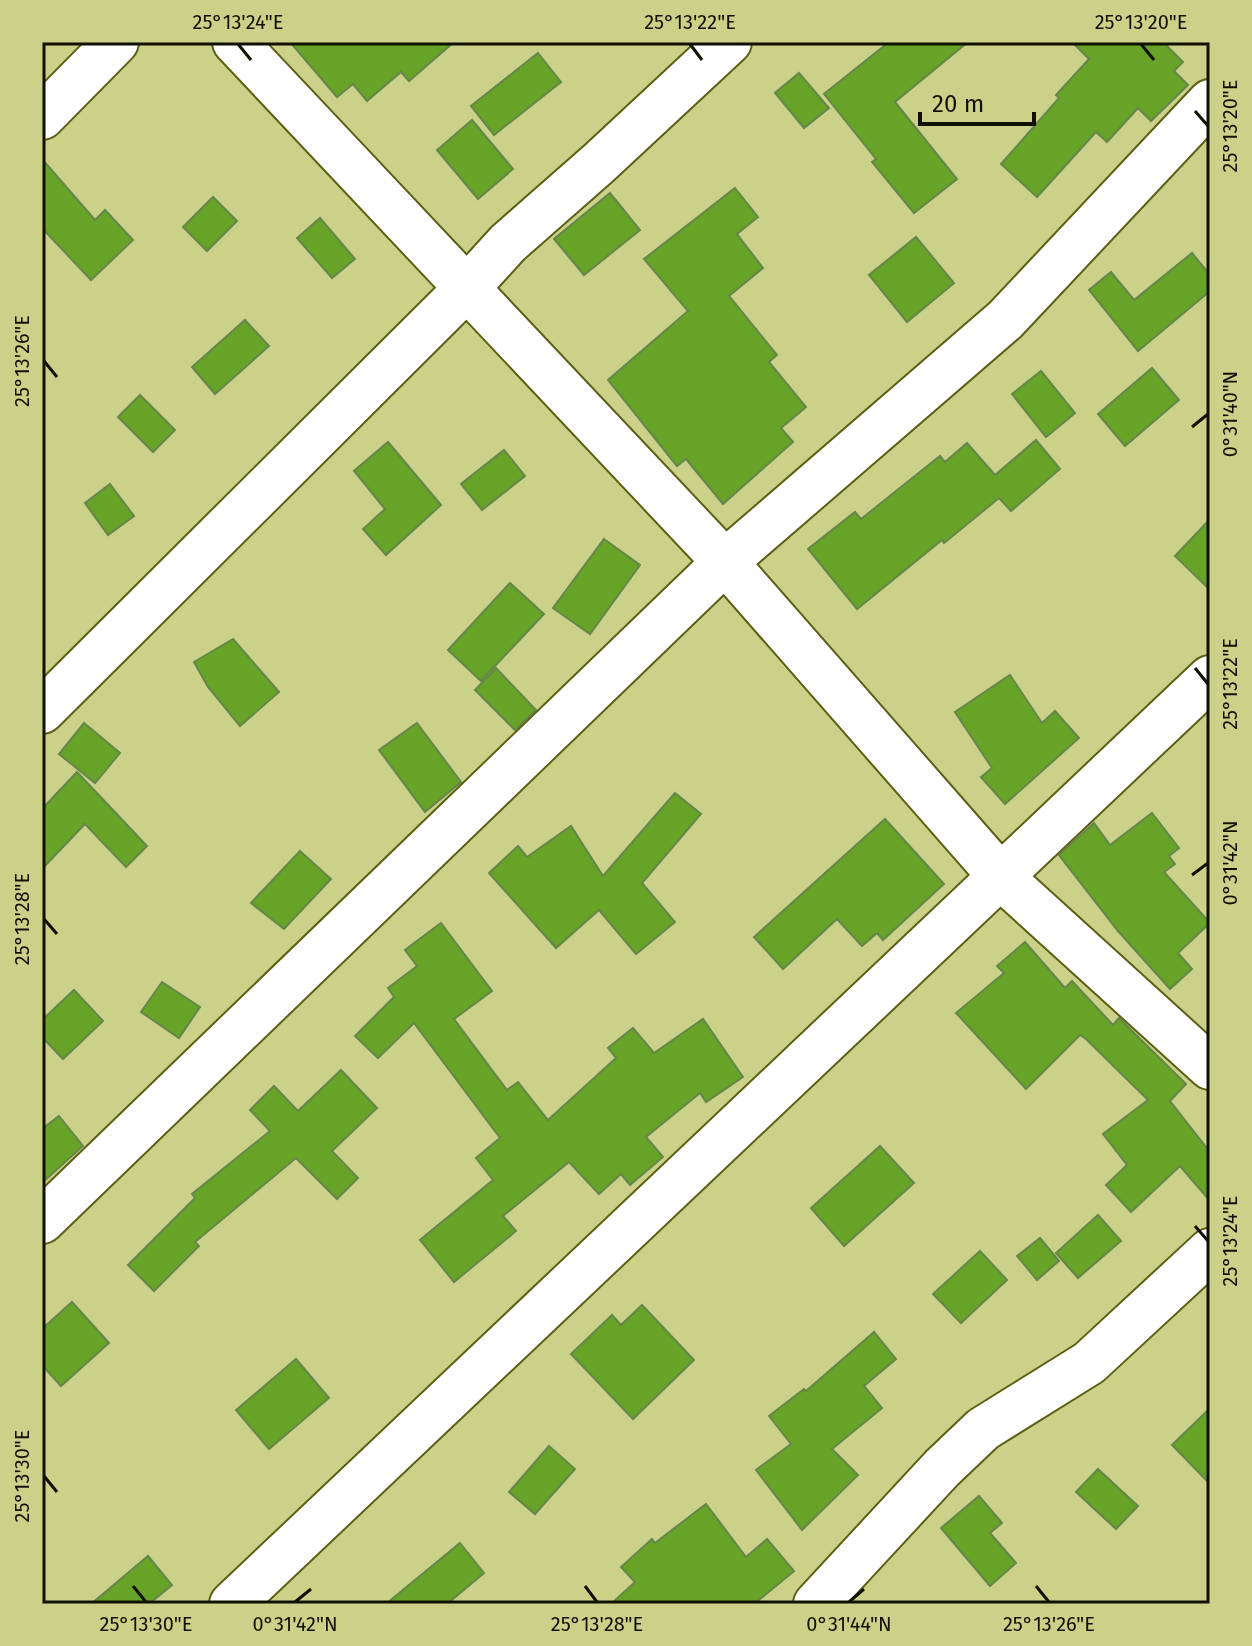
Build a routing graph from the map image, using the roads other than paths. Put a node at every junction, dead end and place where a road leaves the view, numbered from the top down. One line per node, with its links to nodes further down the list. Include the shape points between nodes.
1 (116, 42): 5 (street)
2 (235, 42): 6 (street)
3 (729, 42): 6 (street, via 508,243)
4 (1210, 102): 7 (street, via 1005,320)
5 (42, 117)
6 (467, 288): 7 (street); 9 (street)
7 (725, 562): 10 (street); 12 (street)
8 (1210, 678): 10 (street)
9 (42, 711)
10 (1002, 878): 11 (street); 14 (street)
11 (1210, 1067)
12 (42, 1221)
13 (1210, 1251): 15 (street, via 1089,1363 983,1429)
14 (232, 1604)
15 (816, 1604)

